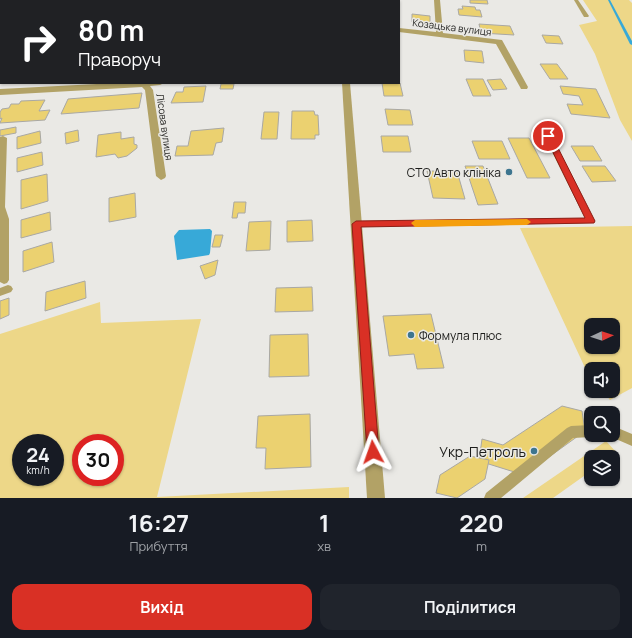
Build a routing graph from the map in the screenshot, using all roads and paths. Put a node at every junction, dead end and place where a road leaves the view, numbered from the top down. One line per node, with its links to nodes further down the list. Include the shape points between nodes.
1 (437, 0): 5 (street)
2 (576, 0): 3 (lane)
3 (586, 16)
4 (400, 30): 5 (street, Козацька вулиця)
5 (440, 35): 8 (street, Козацька вулиця, via 499,42)
6 (144, 84): 9 (street, Лісова вулиця); 12 (street, Лісова вулиця, via 149,90)
7 (346, 84): 14 (street)
8 (524, 87)
9 (0, 92)
10 (548, 136): 14 (lane, via 591,221)
11 (3, 138): 13 (lane)
12 (161, 176)
13 (0, 208): 15 (lane, via 5,219)
14 (356, 224): 19 (street)
15 (4, 287)
16 (584, 431): 20 (lane, via 571,432)
17 (620, 435): 18 (lane)
18 (632, 440)
19 (376, 498)
20 (491, 498)

